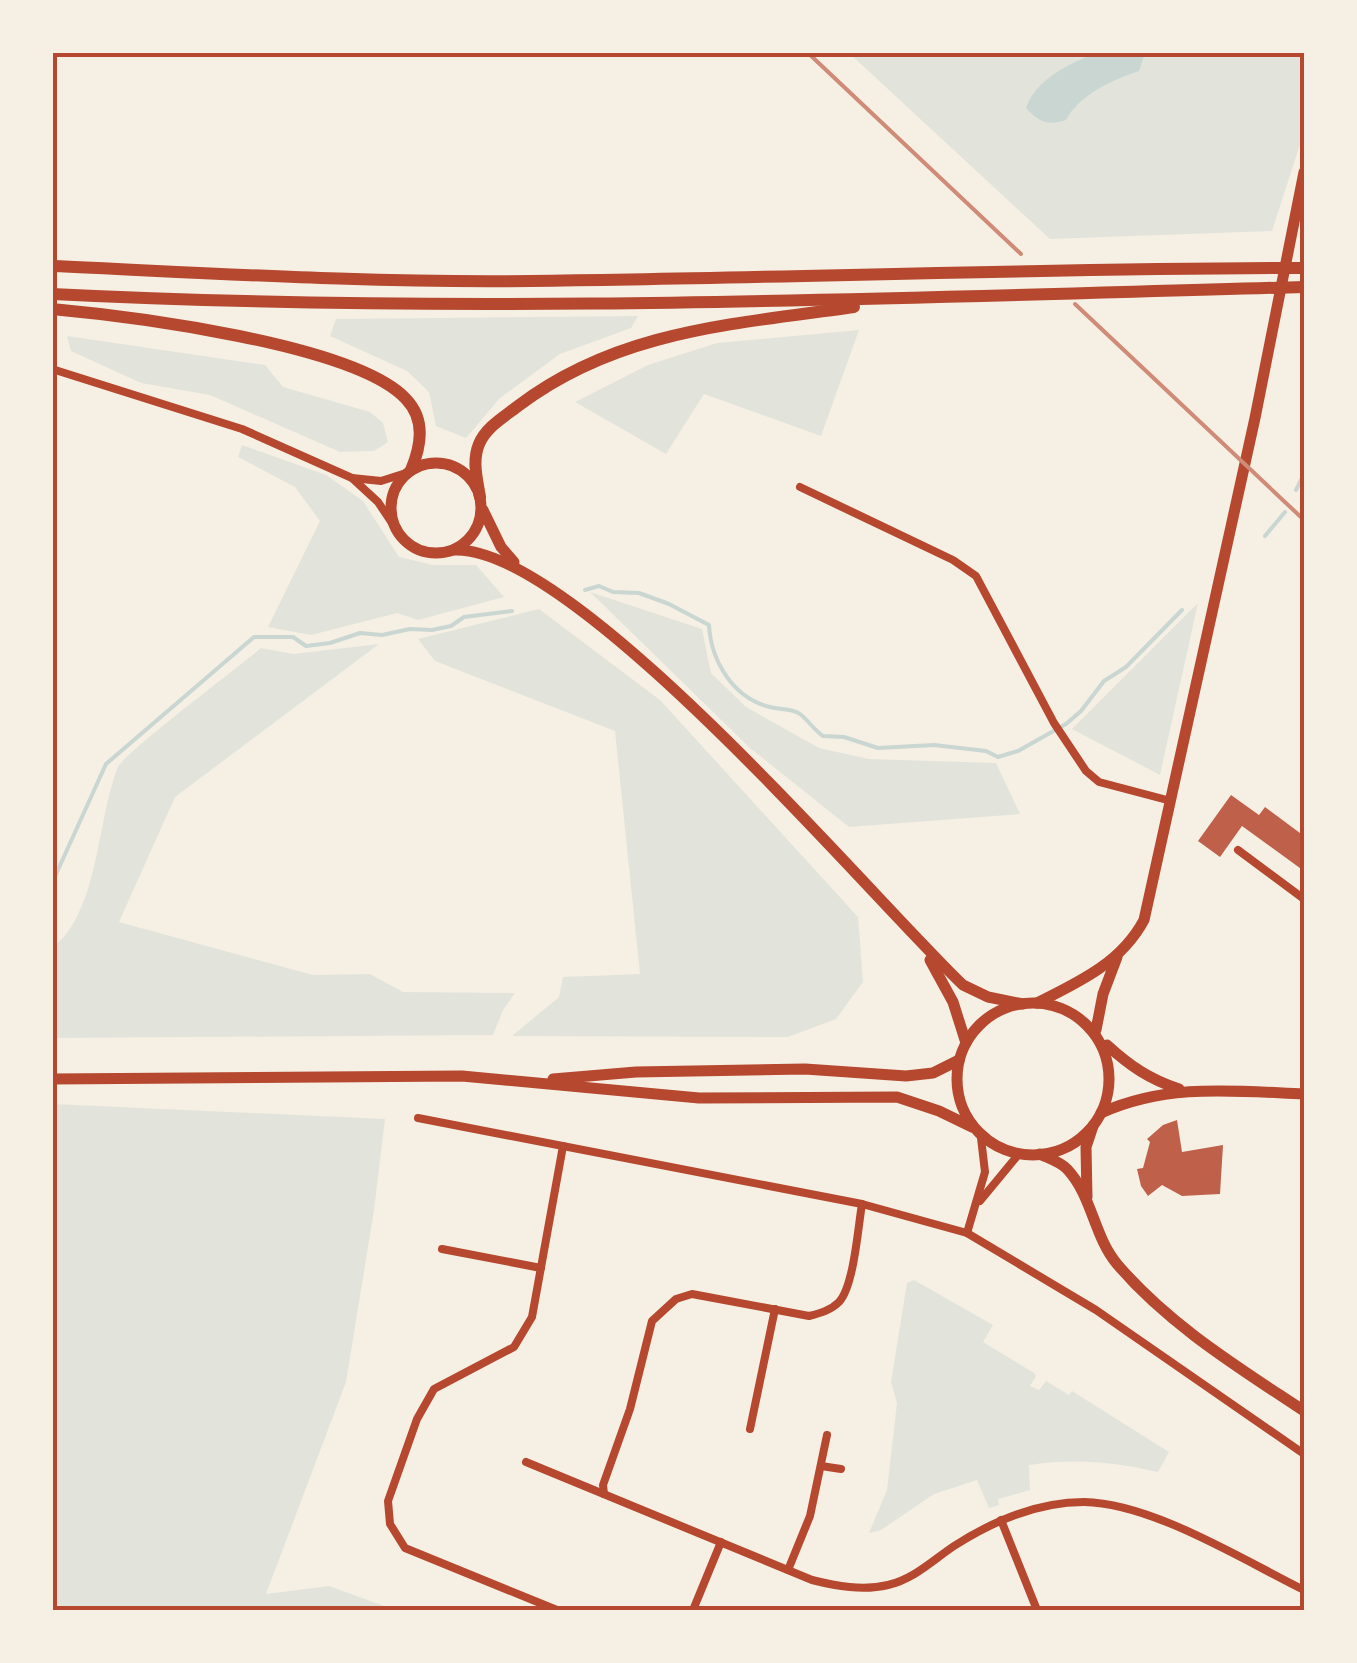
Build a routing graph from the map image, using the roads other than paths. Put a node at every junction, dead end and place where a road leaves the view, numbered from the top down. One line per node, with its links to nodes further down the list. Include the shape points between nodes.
1 (1304, 172): 16 (main road)
2 (52, 266): 3 (highway, via 526,281)
3 (1304, 268)
4 (1304, 287): 6 (highway)
5 (52, 294): 6 (highway, via 244,304)
6 (911, 299): 12 (highway, via 702,328 585,365 486,433 476,458)
7 (52, 308): 9 (highway, via 260,341 377,379 406,398 416,415 420,438)
8 (52, 368): 10 (street, via 242,429)
9 (408, 472): 10 (street, via 380,481); 12 (main road, via 424,464 452,465 474,484); 13 (main road, via 392,495)
10 (352, 478): 13 (street)
11 (800, 487): 16 (street, via 976,576 1086,772 1099,782)
12 (481, 502): 14 (main road, via 470,537); 15 (main road, via 501,547)
13 (398, 532): 14 (main road, via 422,550)
14 (452, 550): 15 (main road, via 484,552)
15 (520, 569): 19 (main road, via 652,670 780,794)
16 (1171, 801): 20 (main road, via 1144,920)
17 (1238, 850): 18 (street)
18 (1304, 900)
19 (921, 946): 21 (main road, via 963,985); 24 (main road, via 953,1002)
20 (1117, 956): 21 (main road); 22 (main road)
21 (1030, 1004): 22 (main road, via 1072,1010); 24 (main road, via 1003,1010)
22 (1096, 1030): 23 (main road)
23 (1104, 1042): 28 (main road, via 1132,1068); 31 (main road, via 1110,1082)
24 (966, 1043): 25 (main road)
25 (959, 1060): 27 (main road, via 906,1076 805,1069); 32 (main road, via 960,1107)
26 (52, 1079): 27 (main road, via 304,1075)
27 (534, 1081): 32 (main road, via 700,1098 898,1097)
28 (1185, 1090): 29 (main road); 31 (main road)
29 (1304, 1094)
30 (418, 1118): 33 (street)
31 (1098, 1118): 34 (main road, via 1078,1139); 36 (main road, via 1086,1147)
32 (977, 1133): 35 (main road); 38 (street, via 985,1172)
33 (563, 1146): 37 (street); 43 (street)
34 (1040, 1154): 35 (main road); 36 (main road, via 1066,1168)
35 (1018, 1155): 38 (street)
36 (1087, 1201): 45 (main road, via 1114,1262 1168,1316)
37 (862, 1204): 39 (street); 44 (street, via 838,1303 810,1316)
38 (977, 1204): 39 (street)
39 (967, 1232): 48 (street, via 1096,1310)
40 (442, 1249): 41 (street)
41 (456, 1252): 42 (street); 43 (street)
42 (454, 1265)
43 (541, 1268): 57 (street, via 532,1317 514,1347 434,1389 388,1502 390,1524 405,1548)
44 (775, 1309): 46 (street); 52 (street, via 692,1294 676,1299 652,1322)
45 (1304, 1411)
46 (750, 1429)
47 (826, 1435): 50 (street)
48 (1304, 1454)
49 (526, 1462): 52 (street)
50 (821, 1466): 51 (street); 55 (street)
51 (841, 1469)
52 (604, 1494): 54 (street)
53 (1001, 1520): 55 (street, via 888,1586 840,1587); 56 (street, via 1083,1502 1119,1506); 59 (street)
54 (721, 1542): 55 (street); 58 (street)
55 (788, 1570)
56 (1304, 1590)
57 (557, 1610)
58 (692, 1610)
59 (1037, 1610)

